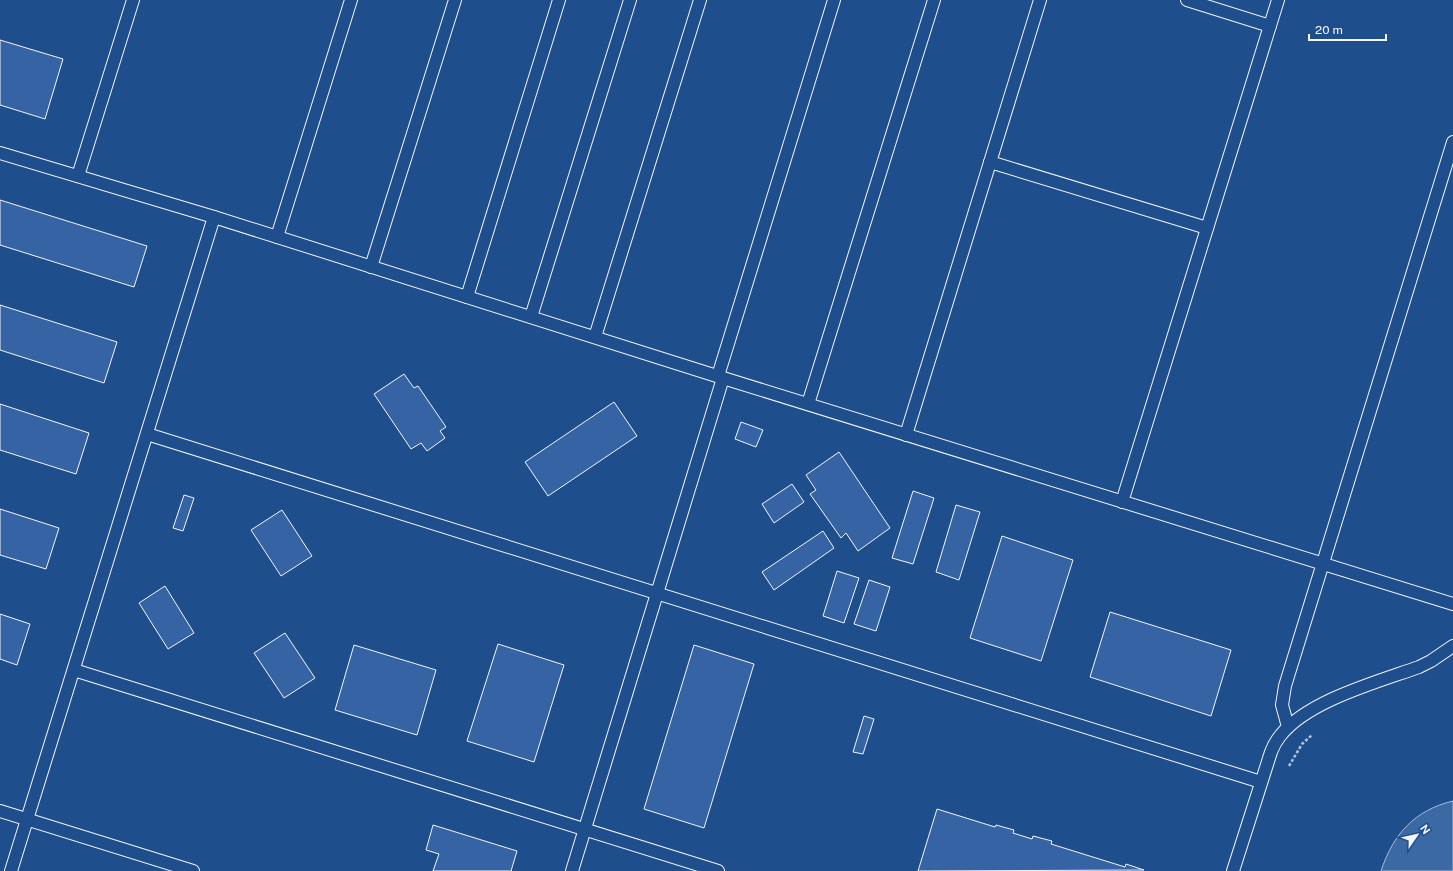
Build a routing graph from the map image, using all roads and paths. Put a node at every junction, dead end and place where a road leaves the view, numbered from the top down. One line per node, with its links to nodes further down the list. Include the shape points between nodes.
1 (133, 0): 16 (lane)
2 (351, 0): 19 (lane)
3 (455, 0): 20 (lane)
4 (559, 0): 21 (lane)
5 (630, 0): 22 (lane)
6 (700, 0): 23 (lane)
7 (834, 0): 24 (lane)
8 (934, 0): 25 (lane)
9 (1187, 0): 12 (lane)
10 (1278, 0): 12 (lane)
11 (1036, 1): 15 (lane)
12 (1270, 26): 18 (lane)
13 (1453, 142): 29 (lane)
14 (0, 153): 16 (lane)
15 (990, 162): 18 (lane); 27 (lane)
16 (78, 176): 17 (lane)
17 (214, 217): 19 (lane); 26 (lane)
18 (1208, 228): 28 (lane)
19 (277, 237): 20 (lane)
20 (371, 267): 21 (lane)
21 (467, 297): 22 (lane)
22 (531, 317): 23 (lane)
23 (595, 337): 24 (lane)
24 (720, 377): 25 (lane); 30 (lane)
25 (808, 404): 27 (lane)
26 (147, 434): 30 (lane); 33 (lane)
27 (906, 435): 28 (lane)
28 (1122, 502): 29 (lane)
29 (1322, 564): 31 (lane); 34 (lane, via 1285,686 1282,705)
30 (656, 592): 37 (lane); 40 (lane)
31 (1453, 604)
32 (1453, 646): 34 (lane, via 1419,667 1314,708)
33 (74, 670): 39 (lane); 40 (lane)
34 (1288, 727): 37 (lane, via 1270,752)
35 (1312, 735): 36 (path, via 1302,744)
36 (1286, 771)
37 (1261, 782): 45 (lane)
38 (0, 810): 39 (lane)
39 (27, 819): 41 (lane); 42 (lane)
40 (584, 829): 43 (lane); 44 (lane)
41 (11, 871)
42 (193, 871)
43 (572, 871)
44 (718, 871)
45 (1233, 871)

